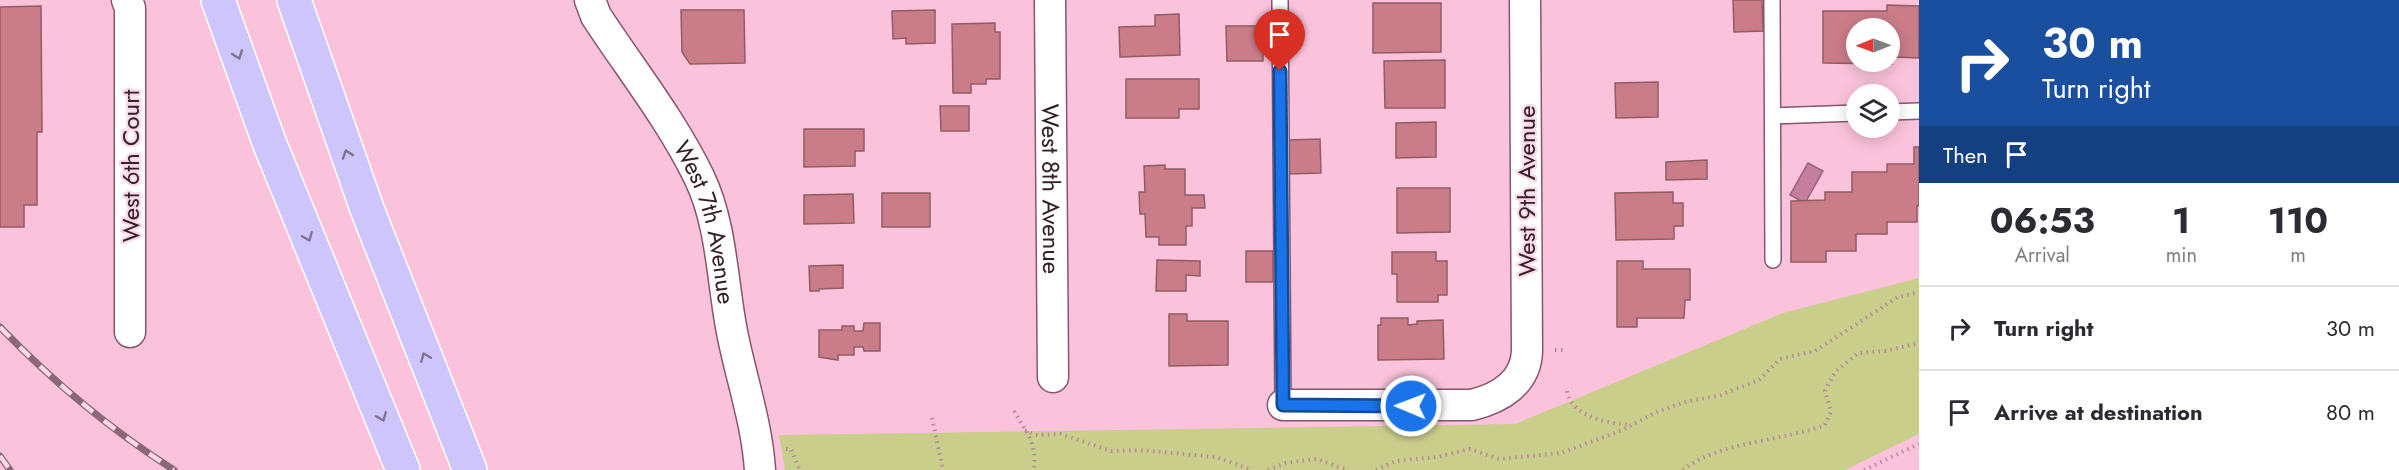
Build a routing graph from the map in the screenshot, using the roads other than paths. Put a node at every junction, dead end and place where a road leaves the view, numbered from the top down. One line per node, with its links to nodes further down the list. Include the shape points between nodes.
1 (127, 0): 14 (street, West 6th Court)
2 (218, 0): 17 (highway, one-way to 17, via 268,141)
3 (294, 0): 18 (highway, one-way to 3, via 367,210)
4 (590, 0): 19 (street, West 7th Avenue, via 596,16 700,179 715,230)
5 (1050, 0): 15 (street, West 8th Avenue)
6 (1280, 0): 16 (lane)
7 (1525, 0): 16 (street, West 9th Avenue, via 1525,367 1502,393 1463,406)
8 (1772, 0): 12 (lane)
9 (1919, 111): 10 (lane)
10 (1900, 112)
11 (1846, 113): 12 (lane)
12 (1773, 116): 13 (lane)
13 (1773, 260)
14 (130, 332)
15 (1053, 377)
16 (1283, 405)
17 (403, 470)
18 (470, 470)
19 (760, 470)

